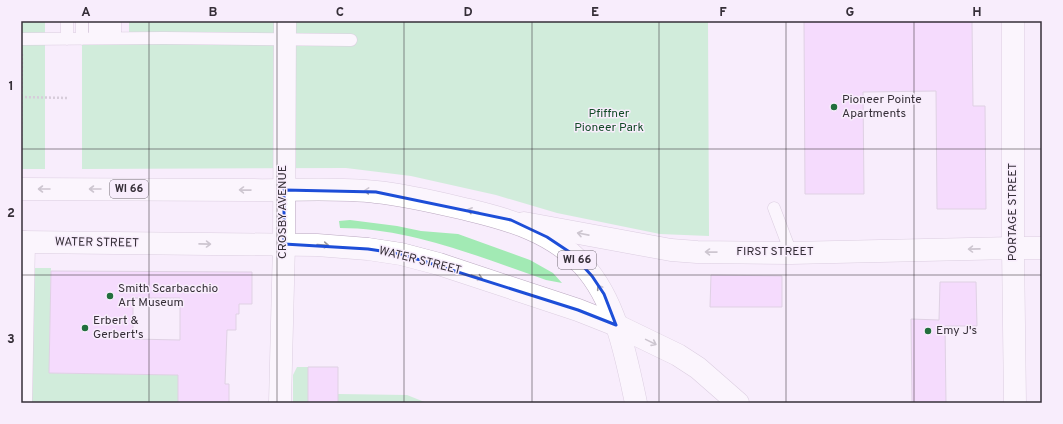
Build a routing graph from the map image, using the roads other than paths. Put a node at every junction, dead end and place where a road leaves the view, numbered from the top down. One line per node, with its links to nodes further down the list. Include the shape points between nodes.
1 (67, 21): 10 (lane)
2 (74, 21): 10 (lane)
3 (82, 21): 10 (lane)
4 (95, 21): 11 (lane)
5 (105, 21): 11 (lane)
6 (115, 21): 11 (lane)
7 (122, 21): 11 (lane)
8 (1013, 21): 20 (street, PORTAGE STREET)
9 (285, 30): 11 (lane); 13 (lane); 15 (street, CROSBY AVENUE)
10 (74, 38): 11 (lane); 12 (lane)
11 (109, 38)
12 (21, 39)
13 (351, 40)
14 (21, 189): 15 (street, WI 66, one-way to 14)
15 (284, 190): 17 (street, WI 66, one-way to 15, via 376,192); 19 (street, CROSBY AVENUE)
16 (774, 208): 22 (lane)
17 (511, 220): 22 (street, FIRST STREET, one-way to 17, via 671,250); 23 (street, WI 66, one-way to 17, via 604,294 582,264 547,237)
18 (22, 242): 19 (street, WATER STREET, one-way to 19); 24 (street)
19 (284, 244): 23 (street, WATER STREET, one-way to 23, via 368,249 401,254 439,264); 25 (street, CROSBY AVENUE)
20 (1013, 248): 21 (street, FIRST STREET); 22 (street, FIRST STREET, one-way to 22); 28 (street, PORTAGE STREET)
21 (1042, 248)
22 (791, 253)
23 (616, 325): 26 (street, WI 66); 27 (street, WATER STREET, one-way to 27, via 678,355 698,368)
24 (21, 403)
25 (280, 403)
26 (636, 403)
27 (738, 403)
28 (1015, 403)

